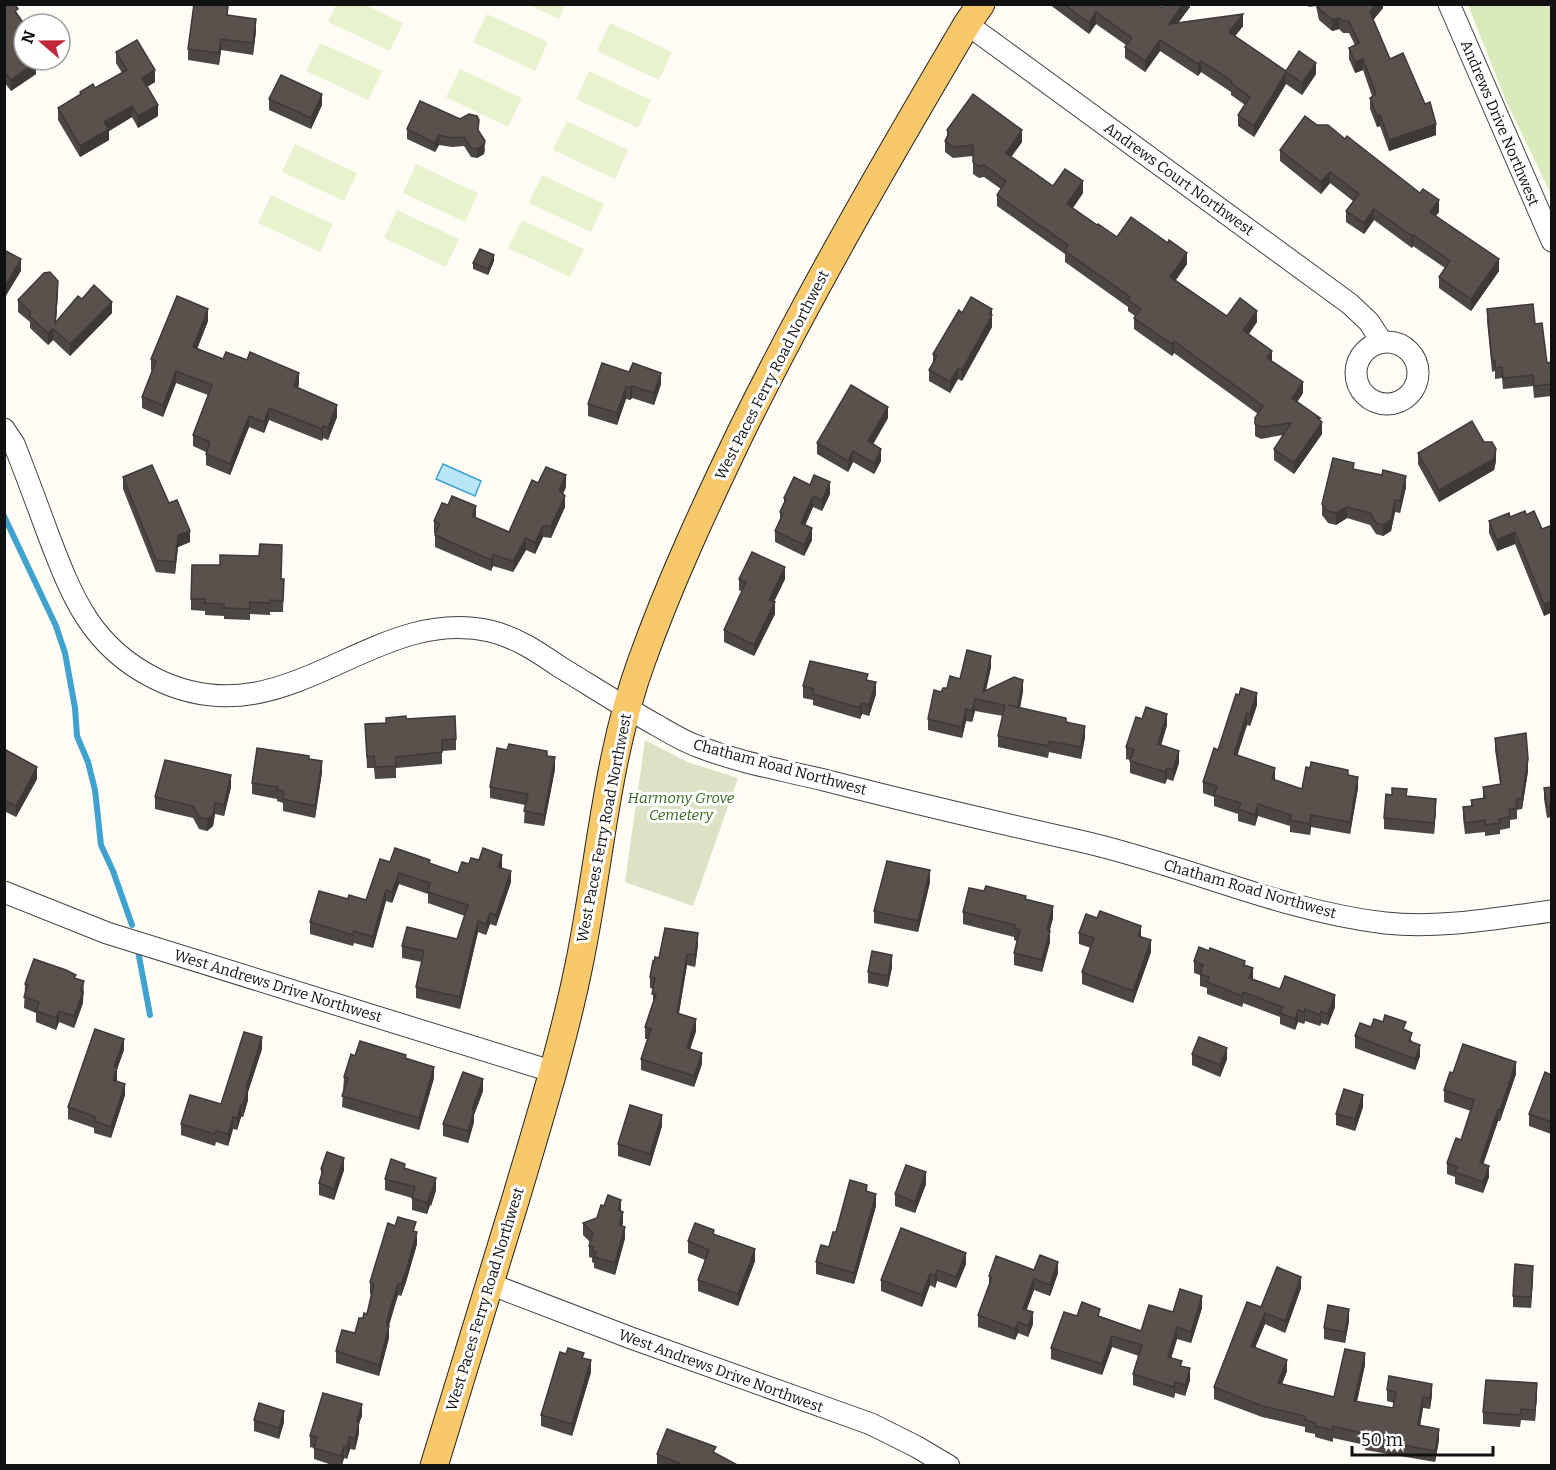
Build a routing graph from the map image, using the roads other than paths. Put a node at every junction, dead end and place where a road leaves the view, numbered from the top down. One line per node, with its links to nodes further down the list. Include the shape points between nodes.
1 (1449, 4): 3 (street, Andrews Drive Northwest)
2 (974, 14): 4 (street, Andrews Court Northwest, via 1350,304); 6 (main road, West Paces Ferry Road Northwest, via 879,174 769,377 681,562)
3 (1551, 240)
4 (1382, 342)
5 (4, 429): 6 (street, Chatham Road Northwest, via 14,444 69,588 84,617 116,654 159,681 208,695 261,693 294,684 405,635 462,627 493,632 522,643)
6 (626, 708): 8 (street, Chatham Road Northwest, via 694,746 1101,846 1324,912 1422,925); 9 (main road, West Paces Ferry Road Northwest, via 579,965)
7 (4, 892): 9 (street, West Andrews Drive Northwest, via 107,933)
8 (1551, 911)
9 (554, 1072): 10 (main road, West Paces Ferry Road Northwest)
10 (490, 1284): 11 (main road, West Paces Ferry Road Northwest); 12 (street, West Andrews Drive Northwest, via 871,1424)
11 (434, 1466)
12 (949, 1466)

